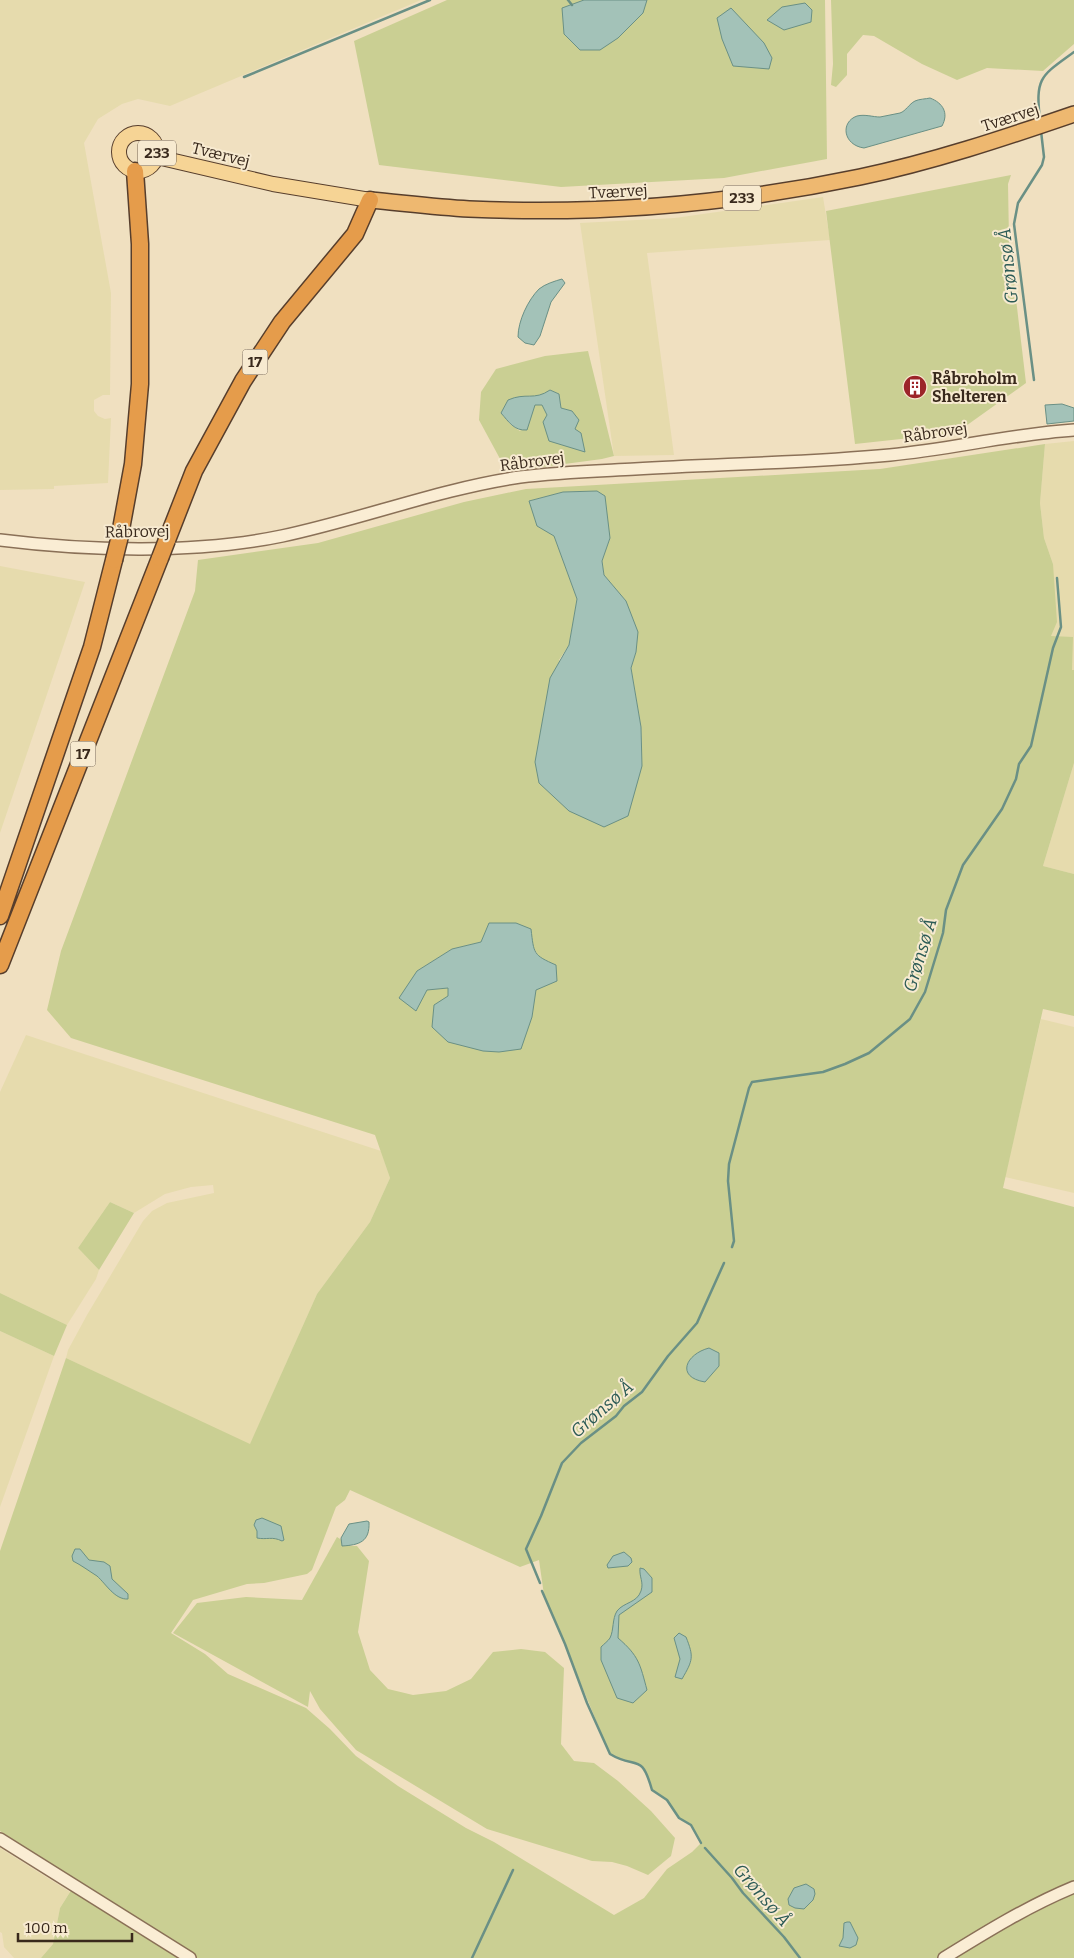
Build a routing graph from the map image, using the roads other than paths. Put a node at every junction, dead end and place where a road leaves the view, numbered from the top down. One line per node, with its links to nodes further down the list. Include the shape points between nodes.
1 (1074, 114): 4 (highway, Tværvej / 233, via 929,160 862,177 714,202 564,211 466,209)
2 (157, 157): 3 (main road, 233, via 151,167); 3 (main road, 233, via 156,145 148,136 129,136 120,152 124,164); 4 (main road, Tværvej / 233, via 272,184)
3 (135, 171): 7 (highway, 17, bridge, via 140,273 140,384 133,464 119,540 92,647)
4 (370, 200): 8 (highway, 17, bridge, via 355,234 282,322 243,380 194,471)
5 (1074, 430): 6 (street, Råbrovej, via 892,455 521,477 458,489 280,536 219,545 105,549)
6 (0, 540)
7 (0, 916)
8 (0, 965)
9 (0, 1839): 11 (street)
10 (1074, 1887): 12 (street, via 1004,1921)
11 (190, 1958)
12 (944, 1958)

